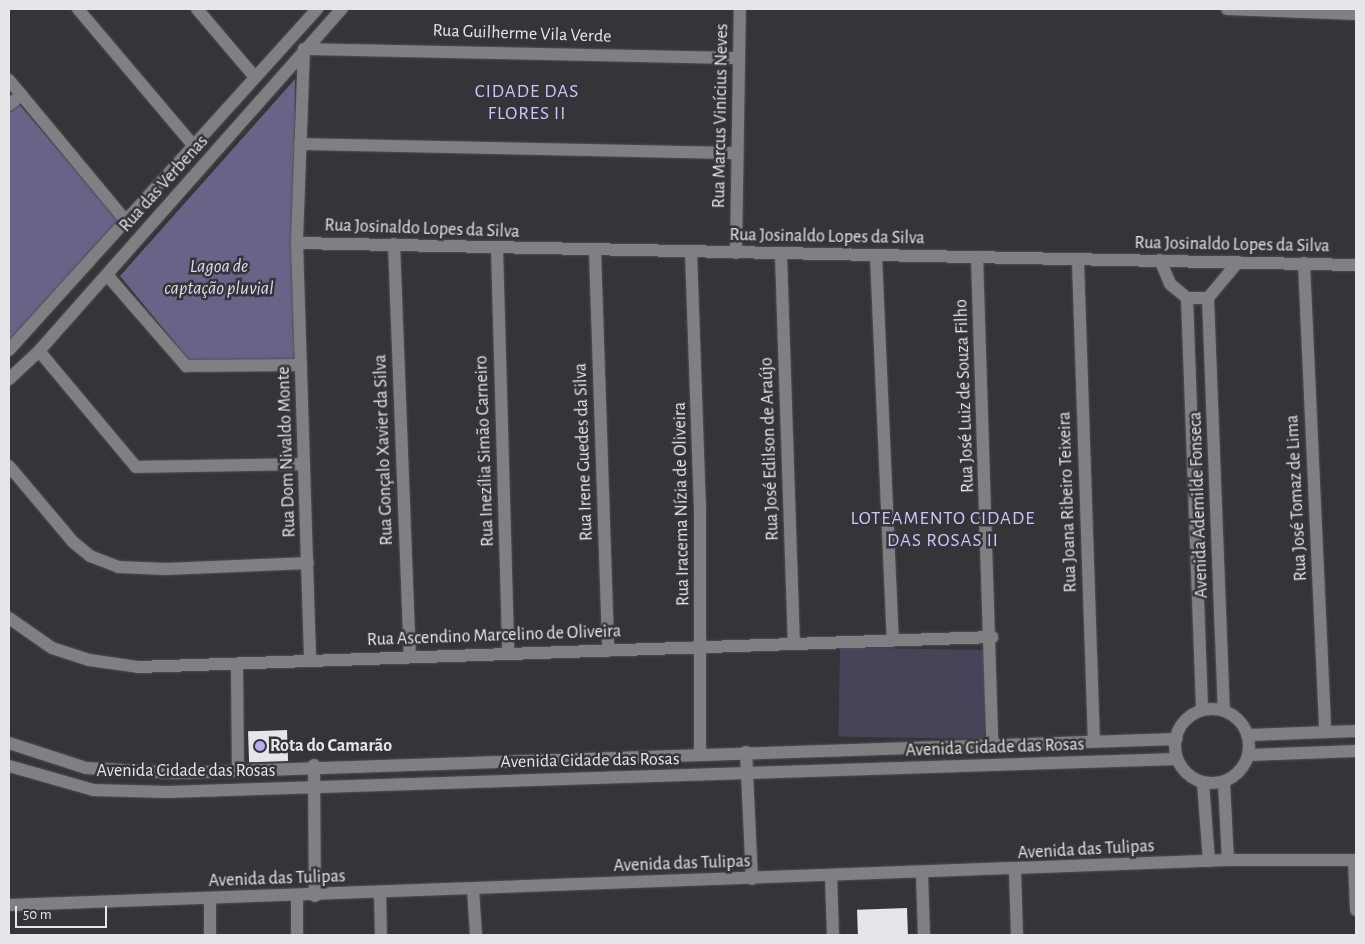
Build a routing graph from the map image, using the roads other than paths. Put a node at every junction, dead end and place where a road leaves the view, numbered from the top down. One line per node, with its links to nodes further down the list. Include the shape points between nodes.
1 (78, 9): 16 (street)
2 (198, 9): 11 (street)
3 (316, 9): 8 (street, Rua das Verbenas)
4 (342, 9): 9 (street, Rua das Verbenas)
5 (740, 9): 10 (street, Rua Marcus Vinícius Neves)
6 (1227, 9): 7 (street)
7 (1356, 14)
8 (291, 36): 9 (street); 11 (street, Rua das Verbenas)
9 (304, 48): 10 (street, Rua Guilherme Vila Verde); 15 (street, Rua Dom Nivaldo Monte); 33 (street, Rua das Verbenas)
10 (739, 58): 17 (street, Rua Marcus Vinícius Neves)
11 (254, 76): 16 (street, Rua das Verbenas)
12 (9, 80): 13 (street)
13 (21, 94): 14 (street); 18 (street)
14 (9, 105)
15 (300, 144): 17 (street); 19 (street, Rua Dom Nivaldo Monte)
16 (193, 145): 18 (street, Rua das Verbenas)
17 (737, 153): 24 (street, Rua Marcus Vinícius Neves)
18 (126, 221): 36 (street, Rua das Verbenas)
19 (297, 243): 20 (street, Rua Josinaldo Lopes da Silva); 38 (street, Rua Dom Nivaldo Monte)
20 (394, 244): 21 (street, Rua Josinaldo Lopes da Silva); 50 (street, Rua Gonçalo Xavier da Silva)
21 (497, 248): 22 (street, Rua Josinaldo Lopes da Silva); 49 (street, Rua Inezília Simão Carneiro)
22 (595, 251): 23 (street, Rua Josinaldo Lopes da Silva); 48 (street, Rua Irene Guedes da Silva)
23 (691, 252): 24 (street, Rua Josinaldo Lopes da Silva); 47 (street, Rua Iracema Nízia de Oliveira)
24 (736, 253): 25 (street, Rua Josinaldo Lopes da Silva)
25 (781, 255): 26 (street, Rua Josinaldo Lopes da Silva); 46 (street, Rua José Edilson de Araújo)
26 (876, 256): 27 (street, Rua Josinaldo Lopes da Silva); 45 (street)
27 (977, 257): 29 (street, Rua Josinaldo Lopes da Silva); 44 (street, Rua José Luiz de Souza Filho)
28 (1160, 260): 29 (street, Rua Josinaldo Lopes da Silva); 30 (street, Rua Josinaldo Lopes da Silva); 34 (street, via 1170,284)
29 (1078, 261): 59 (street, Rua Joana Ribeiro Teixeira)
30 (1238, 262): 31 (street, Rua Josinaldo Lopes da Silva); 35 (street)
31 (1304, 263): 32 (street, Rua Josinaldo Lopes da Silva); 55 (street, Rua José Tomaz de Lima)
32 (1356, 265)
33 (107, 274): 37 (street, Rua das Verbenas); 38 (street, via 186,366)
34 (1187, 298): 35 (street); 53 (street, Avenida Ademilde Fonseca)
35 (1208, 298): 54 (street, Avenida Ademilde Fonseca)
36 (9, 350)
37 (39, 351): 39 (street, Rua das Verbenas); 40 (street, via 136,467)
38 (301, 365): 40 (street, Rua Dom Nivaldo Monte)
39 (9, 379)
40 (304, 464): 42 (street, Rua Dom Nivaldo Monte)
41 (9, 466): 42 (street, via 73,542 110,564 157,570)
42 (308, 563): 51 (street, Rua Dom Nivaldo Monte)
43 (9, 618): 52 (street, Rua Ascendino Marcelino de Oliveira, via 52,648 89,660 138,667)
44 (992, 637): 45 (street, Rua Ascendino Marcelino de Oliveira); 61 (street, Rua José Luiz de Souza Filho)
45 (892, 641): 46 (street, Rua Ascendino Marcelino de Oliveira)
46 (794, 642): 47 (street, Rua Ascendino Marcelino de Oliveira)
47 (702, 647): 48 (street, Rua Ascendino Marcelino de Oliveira); 64 (street, Rua Iracema Nízia de Oliveira)
48 (608, 651): 49 (street, Rua Ascendino Marcelino de Oliveira)
49 (508, 653): 50 (street, Rua Ascendino Marcelino de Oliveira)
50 (410, 655): 51 (street, Rua Ascendino Marcelino de Oliveira)
51 (310, 660): 52 (street, Rua Ascendino Marcelino de Oliveira)
52 (237, 664): 69 (street)
53 (1202, 709): 54 (street); 58 (street, via 1180,726)
54 (1224, 710): 57 (street, via 1240,719)
55 (1326, 731): 56 (street); 57 (street)
56 (1356, 731)
57 (1249, 735): 65 (street)
58 (1176, 739): 59 (street, Avenida Cidade das Rosas); 66 (street)
59 (1094, 741): 61 (street, Avenida Cidade das Rosas)
60 (9, 743): 69 (street, Avenida Cidade das Rosas, via 60,762 109,772)
61 (992, 744): 63 (street, Avenida Cidade das Rosas)
62 (1356, 751): 65 (street)
63 (746, 752): 64 (street, Avenida Cidade das Rosas); 70 (street)
64 (700, 754): 67 (street, Avenida Cidade das Rosas)
65 (1249, 755): 71 (street, via 1240,772)
66 (1177, 759): 70 (street, Avenida Cidade das Rosas); 72 (street, via 1187,774)
67 (314, 765): 69 (street, Avenida Cidade das Rosas); 73 (street)
68 (9, 766): 73 (street, Avenida Cidade das Rosas, via 93,790)
69 (238, 770)
70 (746, 774): 73 (street, Avenida Cidade das Rosas); 80 (street)
71 (1224, 782): 72 (street); 74 (street)
72 (1204, 783): 76 (street)
73 (315, 787): 83 (street)
74 (1228, 860): 75 (street, Avenida das Tulipas); 76 (street, Avenida das Tulipas)
75 (1355, 860): 87 (street)
76 (1209, 861): 77 (street, Avenida das Tulipas)
77 (1015, 871): 78 (street, Avenida das Tulipas); 94 (street)
78 (922, 874): 79 (street, Avenida das Tulipas); 93 (street)
79 (831, 877): 80 (street, Avenida das Tulipas); 92 (street)
80 (752, 879): 81 (street, Avenida das Tulipas)
81 (473, 888): 82 (street, Avenida das Tulipas); 91 (street)
82 (380, 892): 83 (street, Avenida das Tulipas); 90 (street)
83 (315, 896): 84 (street, Avenida das Tulipas)
84 (297, 897): 85 (street, Avenida das Tulipas); 89 (street)
85 (210, 898): 86 (street, Avenida das Tulipas); 88 (street)
86 (9, 905)
87 (1356, 910)
88 (210, 935)
89 (297, 935)
90 (381, 935)
91 (476, 935)
92 (833, 935)
93 (924, 935)
94 (1017, 935)

